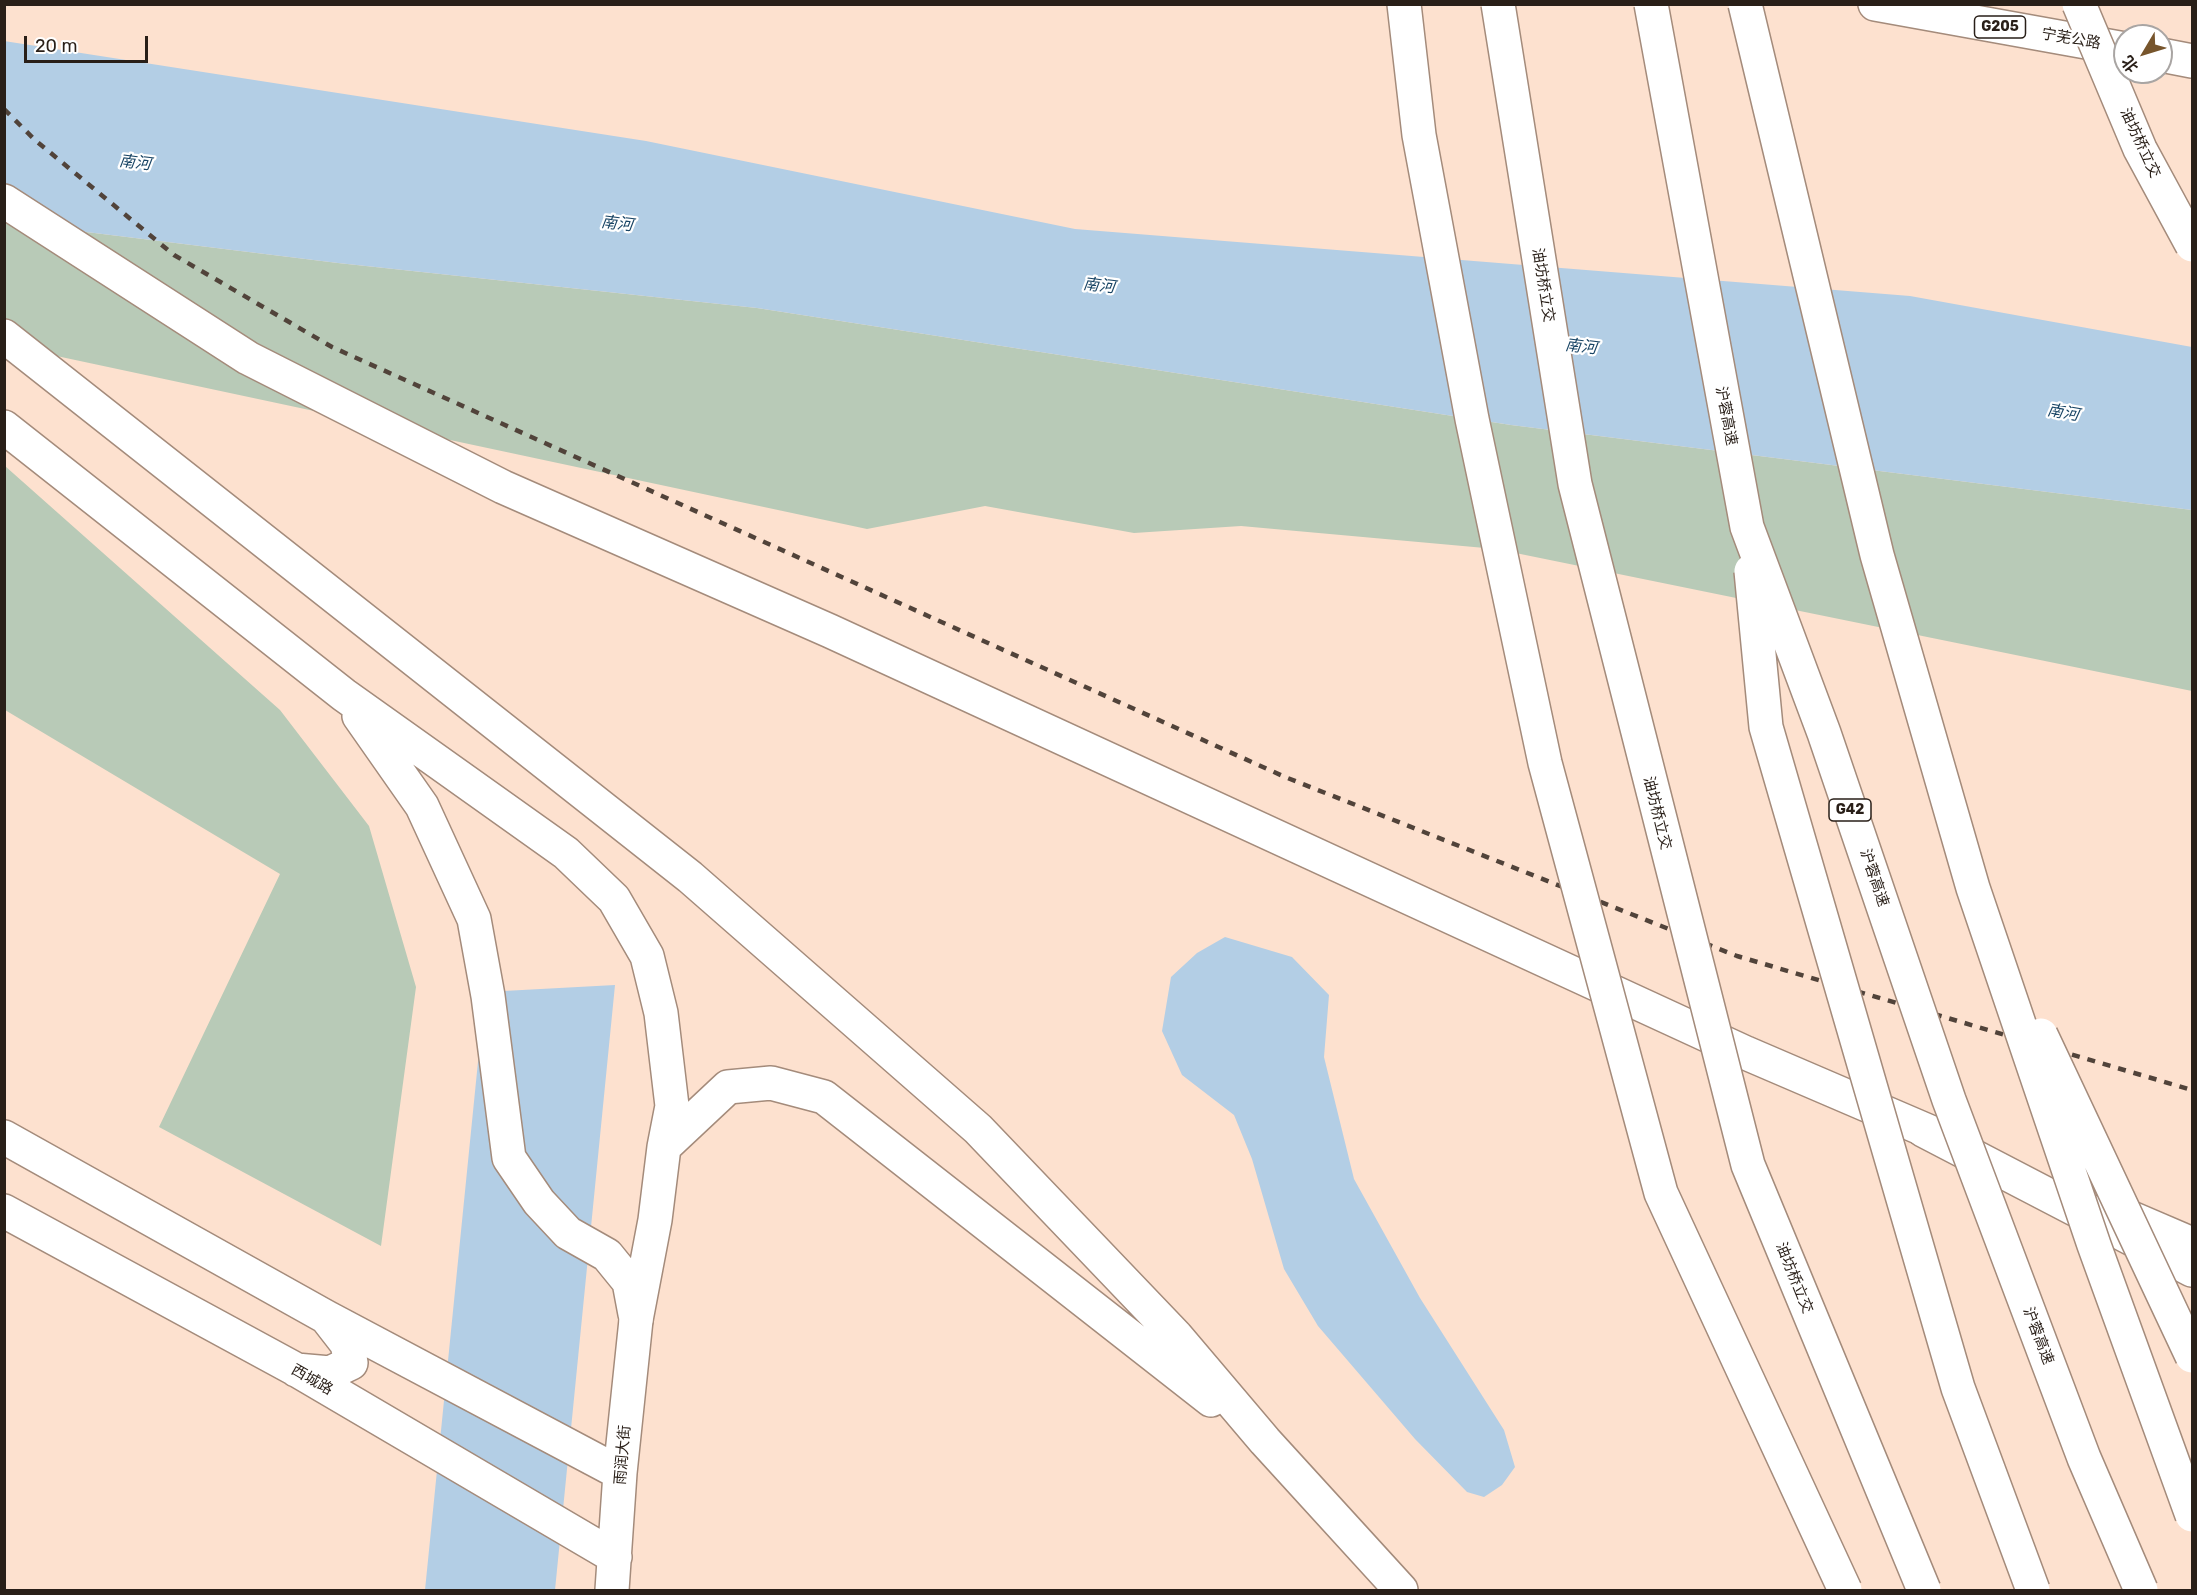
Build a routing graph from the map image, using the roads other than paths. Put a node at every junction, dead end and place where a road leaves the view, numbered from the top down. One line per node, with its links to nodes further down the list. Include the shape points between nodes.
1 (1404, 4): 33 (main road, bridge, via 1419,135 1472,419 1543,752 1661,1193)
2 (1498, 4): 34 (main road, 油坊桥立交, bridge, via 1575,484 1748,1165)
3 (1651, 4): 14 (main road, 沪蓉高速 / G42, bridge)
4 (1745, 4): 16 (main road, bridge, via 1877,555)
5 (1875, 4): 7 (main road, 宁芜公路 / G205)
6 (2079, 4): 11 (main road, 油坊桥立交, bridge, via 2140,149)
7 (2113, 47)
8 (2173, 57): 9 (main road)
9 (2193, 61)
10 (4, 201): 17 (main road, via 248,358 503,487 830,631 1746,1053)
11 (2193, 245)
12 (4, 336): 27 (main road, via 690,877 978,1129 1176,1336)
13 (4, 427): 15 (main road)
14 (1747, 527): 35 (main road, bridge, via 1766,727 1958,1388); 36 (main road, 沪蓉高速 / G42, bridge, via 1824,733 1949,1100 2084,1458)
15 (344, 695): 19 (main road, via 566,853 614,899 647,956 662,1013 672,1106); 24 (main road, via 422,806 474,919 509,1158 539,1202 568,1233 607,1255 629,1282)
16 (1973, 888): 25 (main road, bridge); 29 (main road, bridge, via 2094,1245)
17 (1923, 1130): 21 (main road); 22 (main road)
18 (4, 1137): 23 (main road)
19 (664, 1147): 24 (main road); 27 (main road, via 728,1087 771,1083 824,1097)
20 (4, 1211): 26 (main road, 西城路)
21 (2193, 1244)
22 (2193, 1270)
23 (326, 1317): 26 (main road, via 347,1344 351,1363 330,1373); 28 (main road)
24 (636, 1320): 28 (main road, 雨润大街)
25 (2193, 1356)
26 (295, 1370): 30 (main road, 西城路)
27 (1265, 1442): 32 (main road)
28 (620, 1473): 30 (main road, 雨润大街)
29 (2193, 1515)
30 (615, 1557): 31 (main road, 雨润大街)
31 (612, 1590)
32 (1401, 1590)
33 (1845, 1590)
34 (1924, 1590)
35 (2032, 1590)
36 (2141, 1590)

